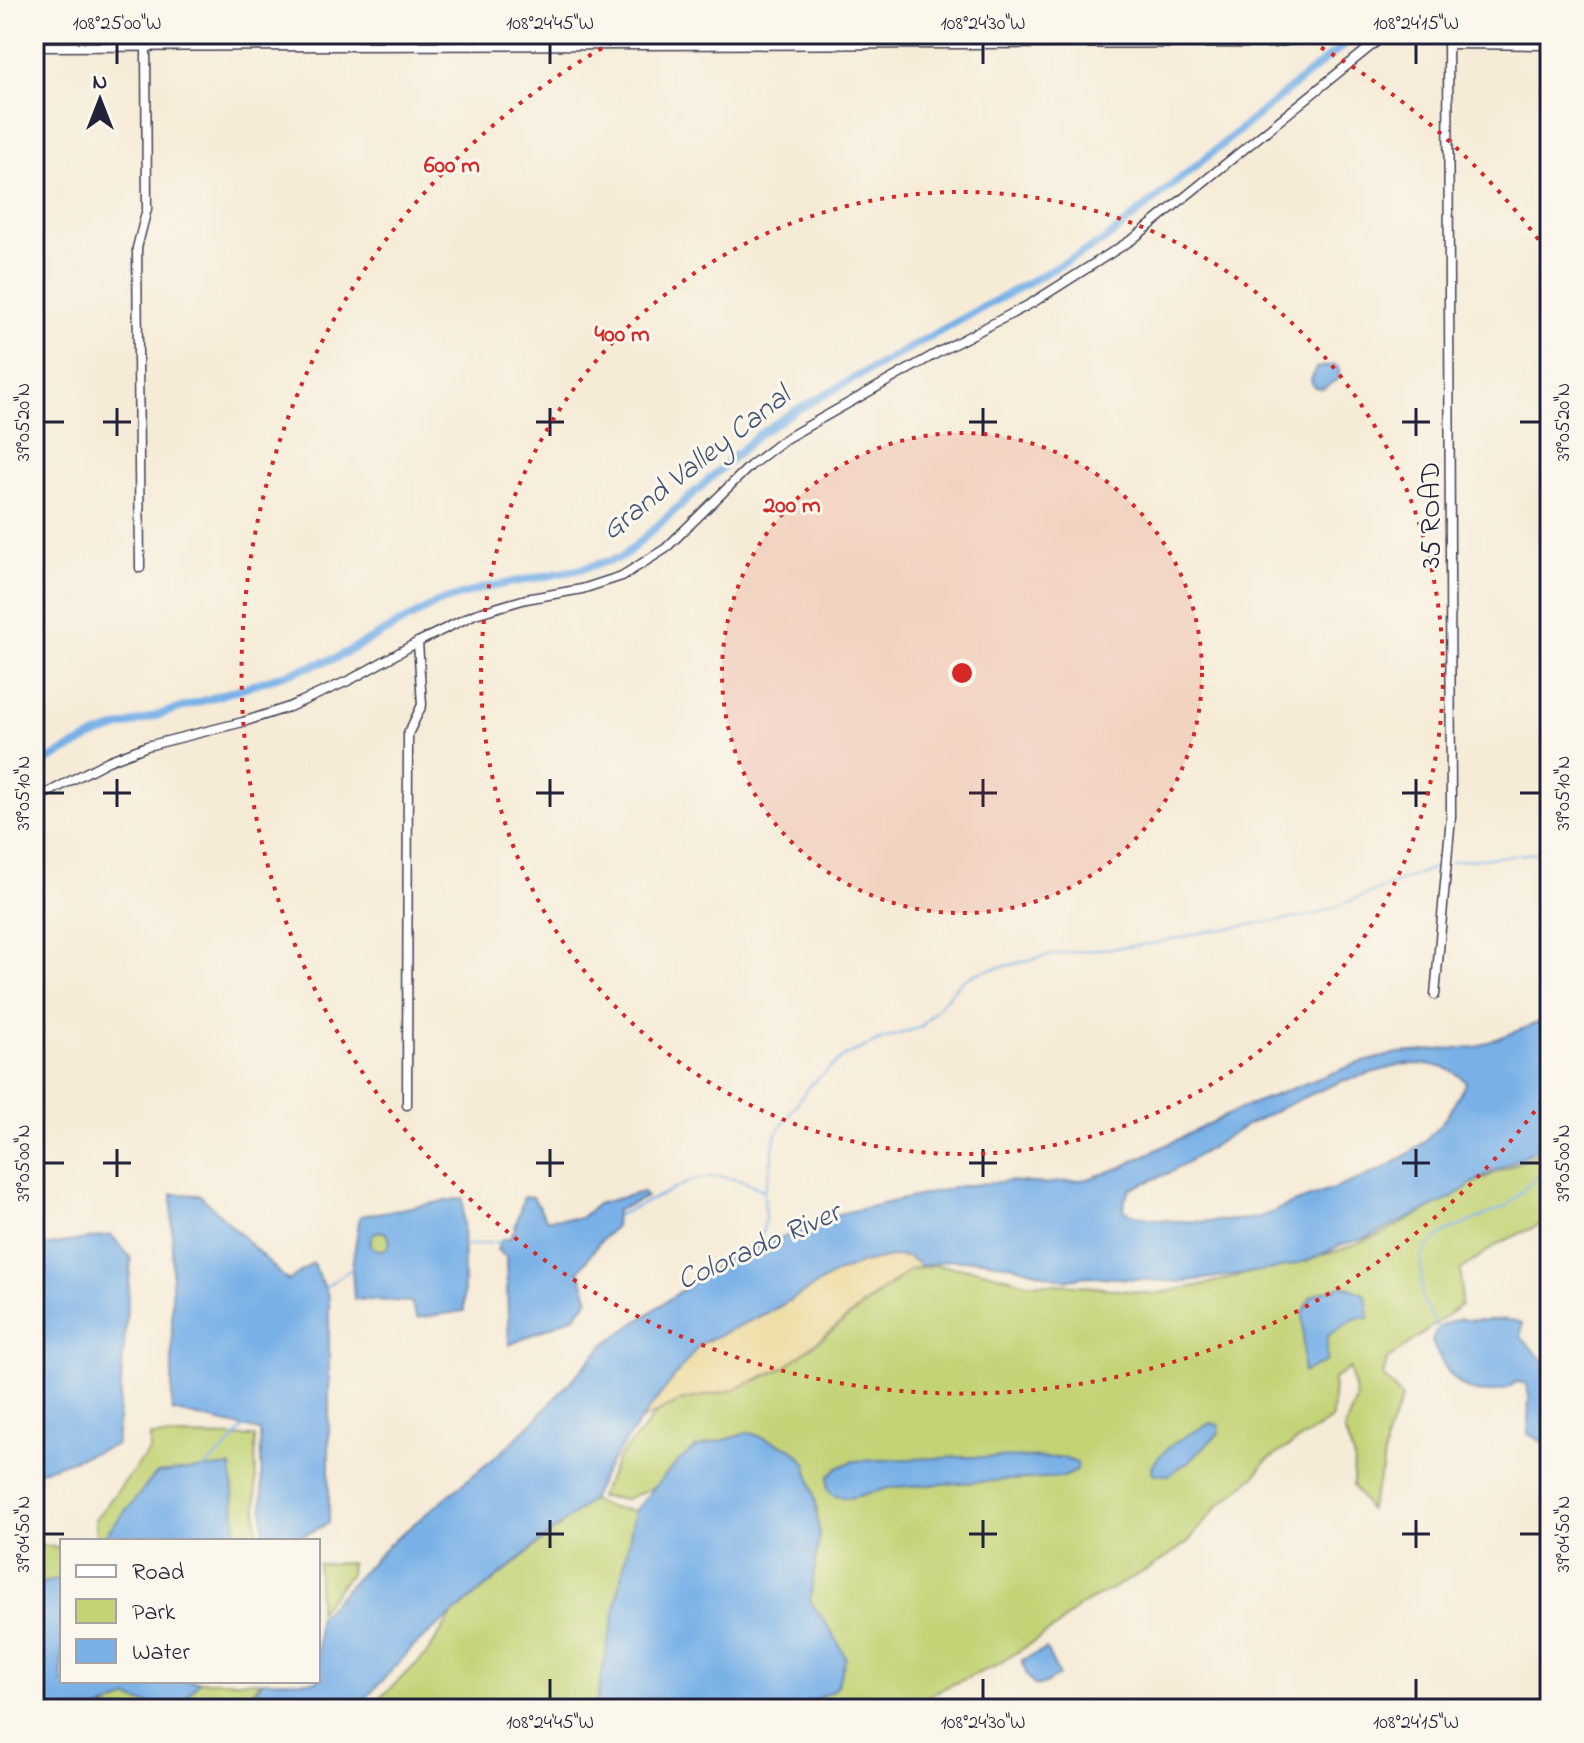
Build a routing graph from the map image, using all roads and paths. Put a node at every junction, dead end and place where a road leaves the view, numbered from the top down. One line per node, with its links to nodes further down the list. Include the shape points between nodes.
1 (484, 34): 5 (street)
2 (1330, 34): 5 (street, via 1273,43)
3 (1386, 34): 11 (street, via 1133,239 1043,296 785,439 645,563 582,589 475,614)
4 (1448, 34): 6 (street, 35 ROAD)
5 (484, 44): 8 (street)
6 (1448, 44): 7 (street); 13 (street, 35 ROAD, via 1451,816)
7 (1550, 45)
8 (146, 46): 9 (street); 10 (street, via 147,209 137,248)
9 (34, 47)
10 (140, 568)
11 (418, 642): 12 (street, via 289,707 147,746); 14 (street, via 422,705 408,734)
12 (34, 800)
13 (1435, 995)
14 (407, 1105)

